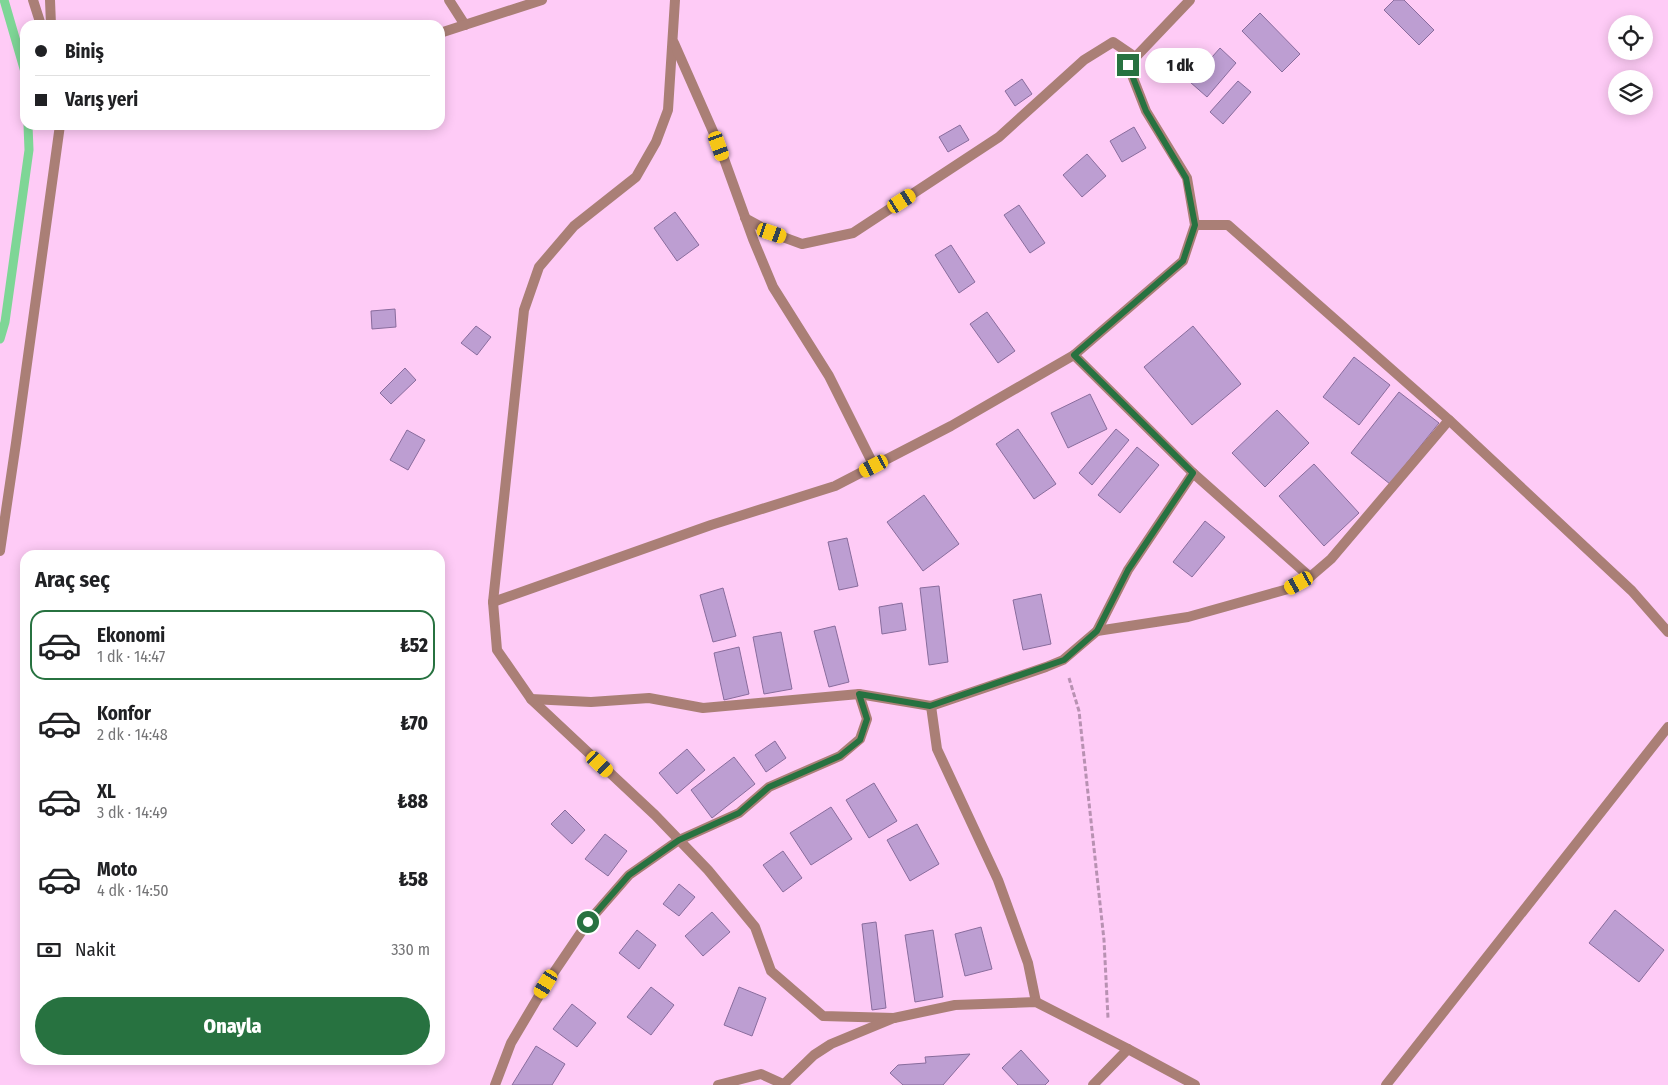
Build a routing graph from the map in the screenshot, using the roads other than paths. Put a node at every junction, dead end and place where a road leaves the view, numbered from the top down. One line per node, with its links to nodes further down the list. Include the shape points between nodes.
1 (33, 0): 7 (street)
2 (50, 0): 8 (street)
3 (449, 0): 9 (street)
4 (542, 0): 9 (street)
5 (675, 0): 11 (street)
6 (1190, 0): 12 (street)
7 (39, 20)
8 (51, 20)
9 (465, 25): 10 (street)
10 (445, 32)
11 (673, 42): 14 (street, via 719,146); 22 (street, via 668,110 656,142 636,177 574,226 539,267 524,310)
12 (1135, 57): 14 (street, via 1113,42 1084,60 999,137 853,233 802,244); 15 (street, via 1128,65 1146,111 1186,178)
13 (59, 130): 20 (street)
14 (745, 218): 18 (street, via 773,286 829,376)
15 (1195, 225): 16 (street, via 1183,261); 17 (street, via 1228,225)
16 (1074, 355): 18 (street); 19 (street)
17 (1449, 420): 21 (street, via 1330,559); 24 (street, via 1632,591)
18 (874, 466): 22 (street, via 835,486 711,525)
19 (1193, 473): 21 (street); 23 (street, via 1128,570)
20 (0, 551)
21 (1310, 576): 23 (street, via 1288,589 1188,617)
22 (494, 602): 26 (street, via 497,650)
23 (1097, 631): 27 (street, via 1064,660)
24 (1668, 632)
25 (859, 694): 26 (street, via 703,708 649,698 591,702); 27 (street); 29 (street, via 867,719 860,740 840,756 769,787 739,813)
26 (531, 699): 29 (street)
27 (930, 706): 30 (street, via 937,749 998,880 1028,963)
28 (1668, 727): 38 (street)
29 (679, 840): 31 (street, via 755,927 771,971 823,1016); 34 (street, via 629,875 588,922 510,1043)
30 (1036, 1002): 31 (street, via 955,1004); 32 (street)
31 (894, 1018): 33 (street, via 831,1044)
32 (1128, 1049): 36 (street); 37 (street)
33 (783, 1084): 35 (street, via 761,1074)
34 (495, 1085)
35 (718, 1085)
36 (1093, 1085)
37 (1195, 1085)
38 (1386, 1085)

